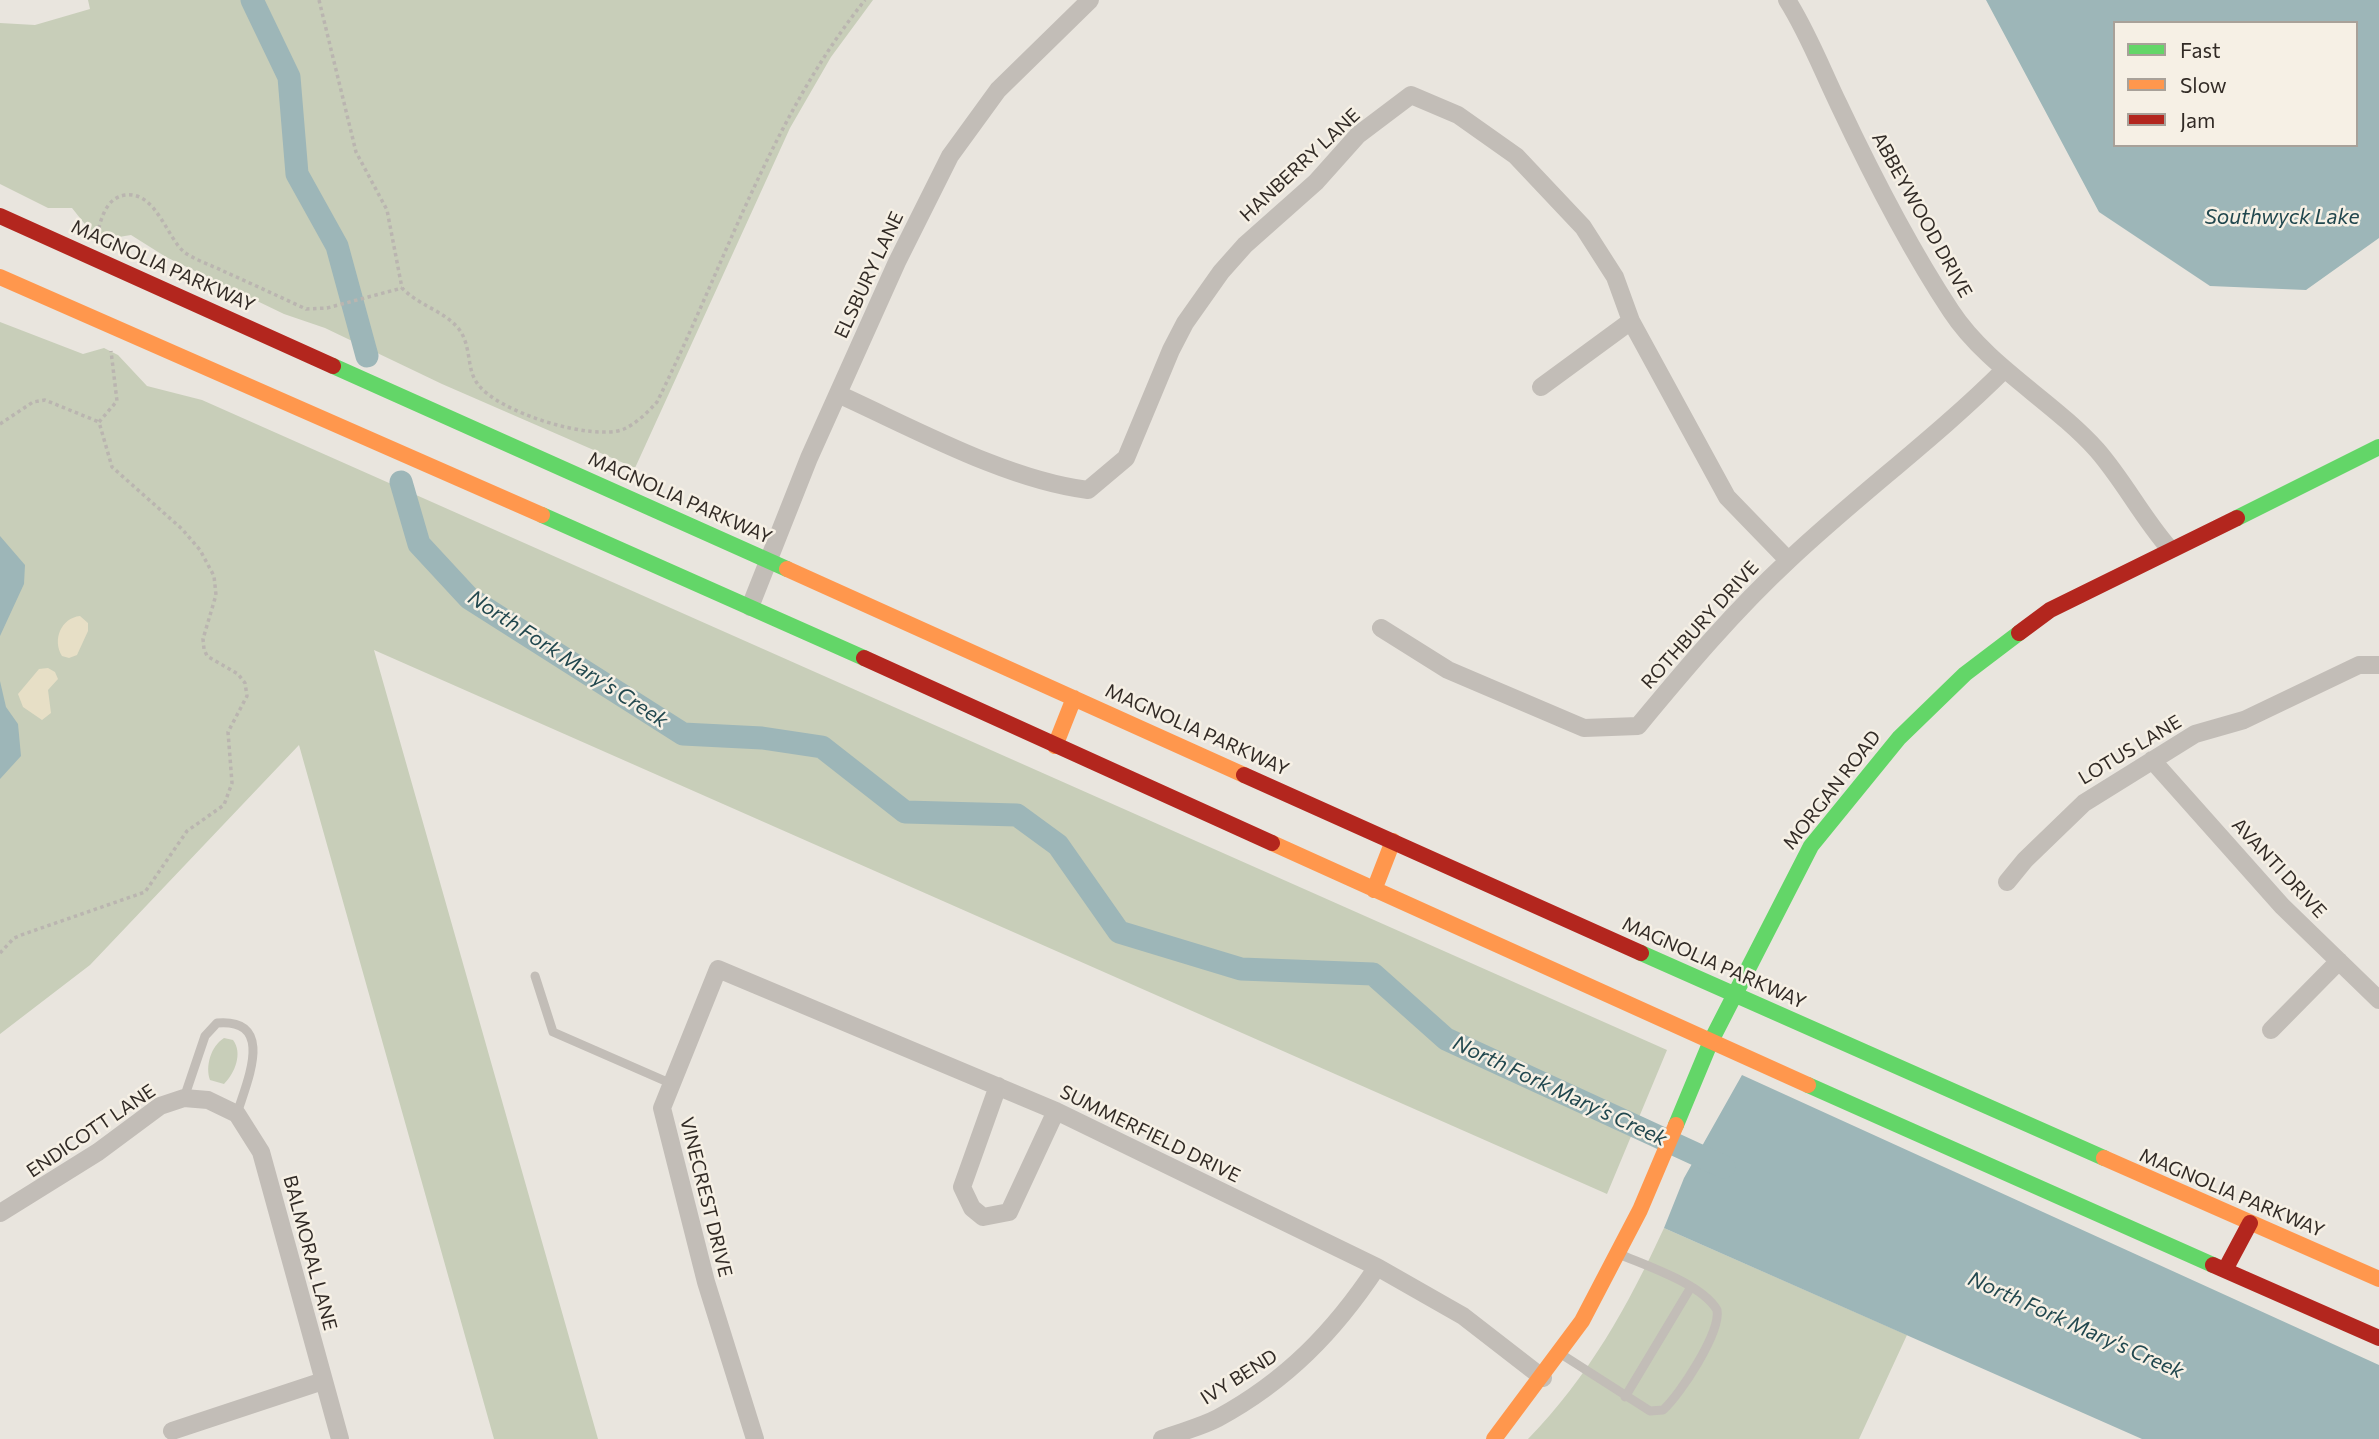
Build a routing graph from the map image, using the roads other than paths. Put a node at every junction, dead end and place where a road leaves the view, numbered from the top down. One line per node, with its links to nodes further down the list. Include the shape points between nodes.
1 (1090, 0): 8 (street, ELSBURY LANE, via 998,90 950,156)
2 (1787, 0): 6 (street, ABBEYWOOD DRIVE, via 1906,236 1952,313)
3 (0, 215): 12 (main road, MAGNOLIA PARKWAY)
4 (0, 277): 13 (main road)
5 (1631, 321): 7 (street); 8 (street, HANBERRY LANE, via 1615,277 1583,228 1545,185 1516,156 1458,115 1411,95 1358,135 1222,272 1176,341 1126,458 1088,490 1057,486); 11 (street, HANBERRY LANE, via 1727,497)
6 (2005, 369): 10 (street, ABBEYWOOD DRIVE, via 2096,449); 11 (street, ROTHBURY DRIVE, via 1959,415)
7 (1541, 387)
8 (838, 394): 12 (street, ELSBURY LANE)
9 (2379, 447): 10 (main road, MORGAN ROAD)
10 (2169, 548): 25 (main road, MORGAN ROAD, via 2050,610 1965,674 1899,738 1811,846)
11 (1788, 560): 14 (street, ROTHBURY DRIVE, via 1713,636 1638,726 1584,727 1448,670)
12 (768, 561): 13 (street, ELSBURY LANE); 16 (main road, MAGNOLIA PARKWAY)
13 (750, 607): 17 (main road)
14 (1381, 628)
15 (2379, 665): 18 (street, LOTUS LANE, via 2359,666 2244,720 2195,734)
16 (1074, 698): 17 (main road); 19 (main road, MAGNOLIA PARKWAY)
17 (1055, 746): 21 (main road)
18 (2152, 760): 20 (street, LOTUS LANE, via 2084,803); 22 (street, AVANTI DRIVE, via 2282,906)
19 (1393, 841): 21 (main road); 25 (main road, MAGNOLIA PARKWAY)
20 (2007, 882)
21 (1374, 890): 28 (main road)
22 (2339, 961): 26 (street, AVANTI DRIVE); 27 (street)
23 (718, 969): 29 (street, VINECREST DRIVE); 30 (street, SUMMERFIELD DRIVE)
24 (535, 976): 29 (lane, via 553,1032)
25 (1735, 995): 28 (main road, MORGAN ROAD); 35 (main road, MAGNOLIA PARKWAY)
26 (2379, 1000)
27 (2271, 1030)
28 (1712, 1041): 36 (main road, MORGAN ROAD); 38 (main road)
29 (672, 1084): 48 (street, VINECREST DRIVE, via 662,1108 706,1282)
30 (998, 1086): 32 (street, SUMMERFIELD DRIVE); 32 (street, via 962,1187 972,1208 983,1217 1009,1212)
31 (184, 1098): 33 (street, ENDICOTT LANE, via 208,1100); 33 (lane, via 205,1035 217,1023 232,1022 245,1028 254,1041); 34 (street, ENDICOTT LANE, via 160,1106 99,1152)
32 (1056, 1111): 37 (street, SUMMERFIELD DRIVE)
33 (237, 1114): 44 (street, BALMORAL LANE, via 261,1152)
34 (0, 1213)
35 (2250, 1223): 38 (main road); 39 (main road, MAGNOLIA PARKWAY)
36 (1618, 1253): 40 (lane); 42 (main road, MORGAN ROAD)
37 (1377, 1267): 43 (street, SUMMERFIELD DRIVE, via 1463,1316); 49 (street, IVY BEND, via 1348,1311 1291,1370 1216,1419)
38 (2226, 1268): 41 (main road)
39 (2379, 1279)
40 (1692, 1287): 45 (lane); 45 (lane, via 1712,1302 1718,1319 1681,1389 1663,1410 1650,1411)
41 (2379, 1338)
42 (1559, 1354): 43 (main road, MORGAN ROAD); 45 (lane)
43 (1543, 1378): 50 (main road, MORGAN ROAD)
44 (323, 1381): 46 (street); 47 (street, BALMORAL LANE)
45 (1625, 1397)
46 (172, 1432)
47 (340, 1439)
48 (755, 1439)
49 (1162, 1439)
50 (1494, 1439)

